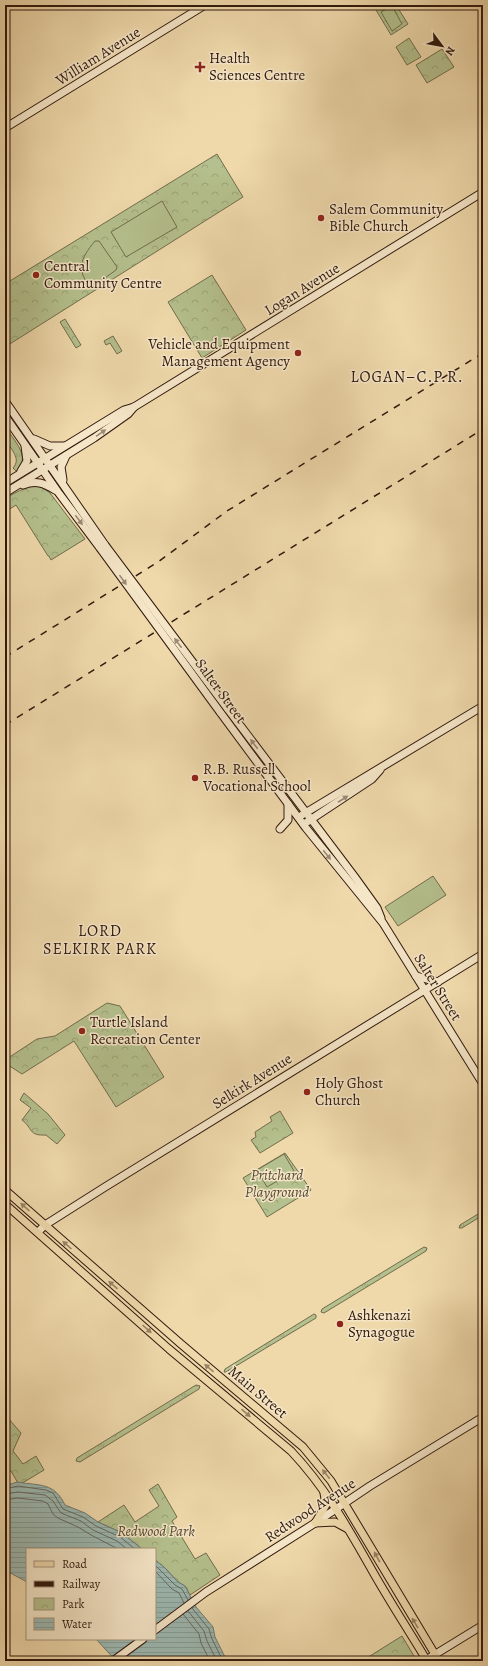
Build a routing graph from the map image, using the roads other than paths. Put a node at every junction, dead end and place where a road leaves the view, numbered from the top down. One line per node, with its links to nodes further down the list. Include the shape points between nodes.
1 (205, 5): 2 (main road, William Avenue)
2 (5, 128)
3 (483, 192): 5 (main road, Logan Avenue)
4 (5, 401): 7 (main road, Salter Street)
5 (134, 407): 9 (main road, Logan Avenue, via 124,410); 10 (main road, Logan Avenue, one-way to 5, via 128,414)
6 (5, 416): 8 (main road, Salter Street)
7 (31, 437): 9 (main road, via 47,445); 11 (main road, Salter Street)
8 (25, 444): 12 (main road, Salter Street); 15 (main road, via 27,461)
9 (67, 446): 11 (main road, Logan Avenue)
10 (68, 454): 13 (main road, Logan Avenue); 17 (main road, via 62,462 61,469)
11 (45, 458): 12 (main road, Logan Avenue); 13 (main road, Salter Street)
12 (38, 462): 14 (main road, Salter Street); 15 (main road, Logan Avenue)
13 (50, 465): 14 (main road, Logan Avenue); 17 (main road, Salter Street)
14 (43, 469): 18 (main road, Logan Avenue); 19 (main road, Salter Street)
15 (17, 475): 16 (main road, Logan Avenue)
16 (5, 483)
17 (68, 491): 20 (main road, Salter Street)
18 (6, 492): 19 (main road, via 29,482 44,484)
19 (58, 492): 20 (main road, Salter Street, one-way to 20)
20 (103, 546): 22 (main road, Salter Street, bridge)
21 (483, 706): 23 (main road)
22 (223, 710): 24 (main road, Salter Street, one-way to 22); 25 (main road, Salter Street)
23 (381, 769): 26 (main road, via 368,774); 29 (main road, one-way to 23, via 372,779)
24 (295, 798): 26 (main road, via 307,805); 27 (main road, Salter Street)
25 (288, 804): 28 (main road, Salter Street); 31 (main road, via 288,820)
26 (319, 805): 27 (main road)
27 (305, 813): 28 (main road); 29 (main road, Salter Street)
28 (298, 817): 30 (main road, Salter Street)
29 (310, 820): 30 (main road); 32 (main road, Salter Street, via 377,908)
30 (304, 824): 32 (main road, Salter Street, one-way to 32)
31 (280, 829)
32 (383, 923): 34 (main road, Salter Street)
33 (483, 954): 35 (main road, Selkirk Avenue)
34 (416, 976): 35 (main road); 36 (main road, Salter Street)
35 (438, 982): 36 (main road, Selkirk Avenue)
36 (425, 990): 37 (main road, Salter Street); 40 (main road, Selkirk Avenue)
37 (483, 1084)
38 (5, 1190): 40 (main road, Main Street, one-way to 38)
39 (5, 1204): 41 (main road, Main Street)
40 (45, 1225): 41 (main road, Selkirk Avenue); 44 (main road, Main Street, one-way to 40, via 303,1447)
41 (38, 1232): 43 (main road, Main Street, one-way to 43, via 169,1349 291,1451)
42 (483, 1417): 44 (main road, Redwood Avenue)
43 (323, 1488): 45 (main road, Main Street); 46 (main road, via 326,1505)
44 (345, 1503): 45 (main road, Redwood Avenue); 51 (main road, Main Street, one-way to 44)
45 (336, 1509): 46 (main road, Redwood Avenue); 47 (main road, Main Street)
46 (315, 1523): 47 (main road, via 335,1522); 49 (main road, Redwood Avenue, via 206,1592)
47 (350, 1530): 53 (main road, Main Street)
48 (483, 1625): 51 (main road)
49 (156, 1629)
50 (142, 1640): 52 (main road)
51 (437, 1658): 53 (main road)
52 (113, 1661)
53 (426, 1661)

